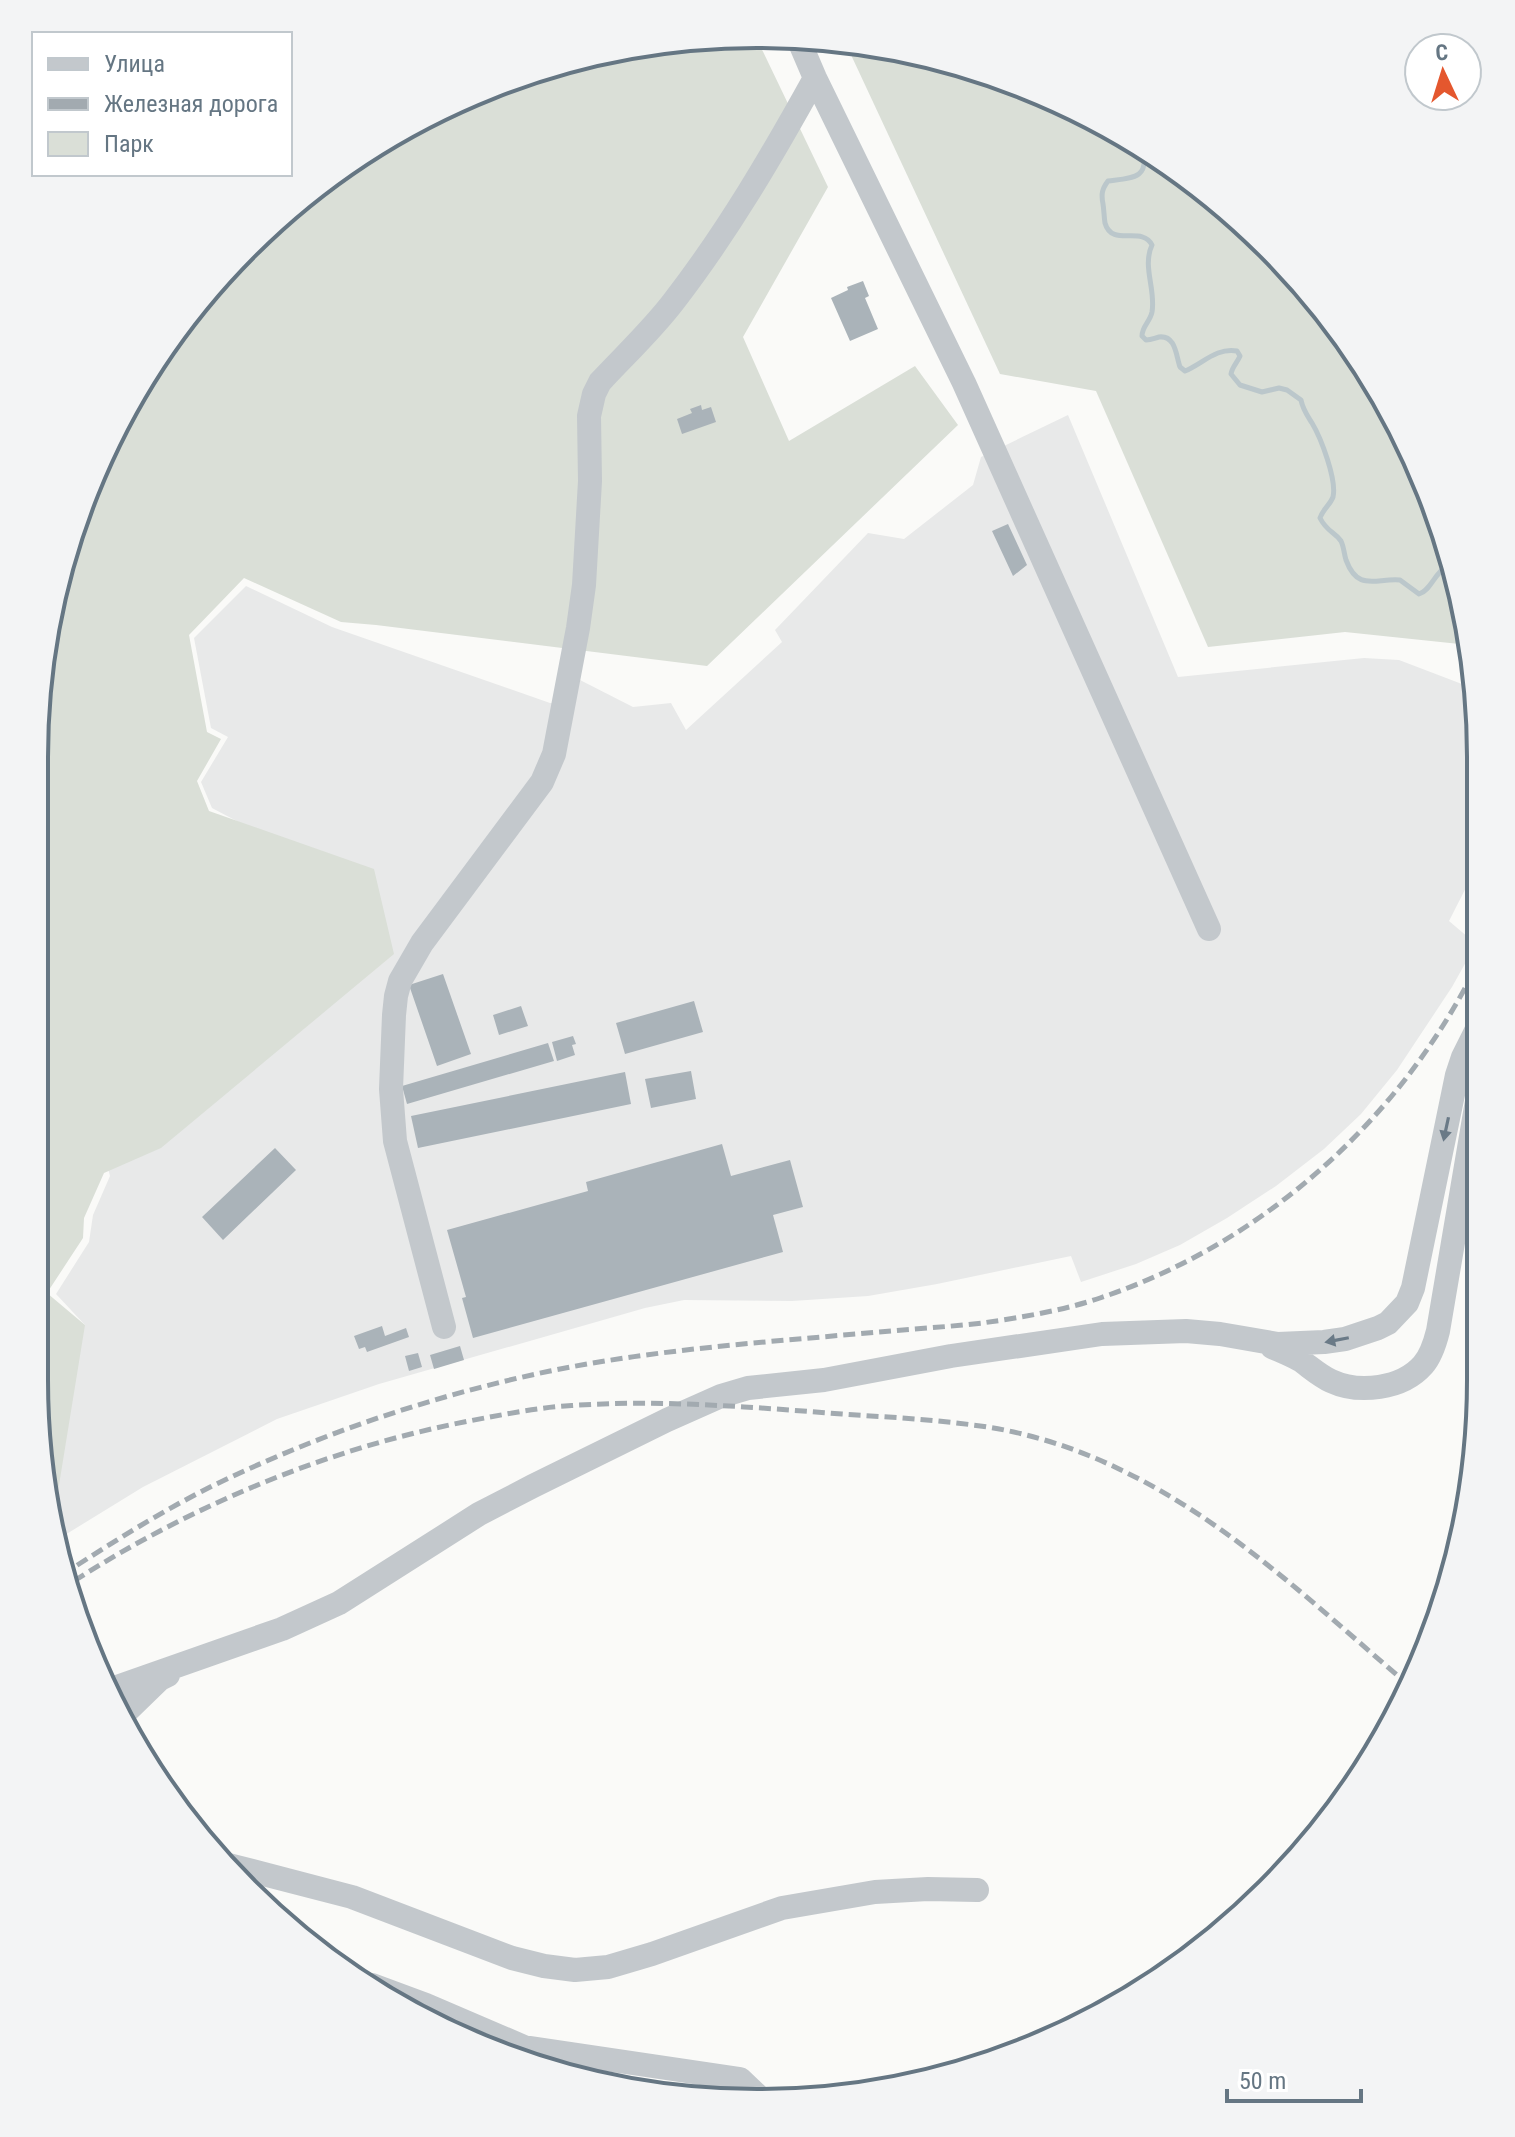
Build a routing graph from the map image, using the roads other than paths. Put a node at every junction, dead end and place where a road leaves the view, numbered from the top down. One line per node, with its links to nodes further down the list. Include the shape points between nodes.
1 (803, 50): 2 (lane)
2 (815, 78): 3 (lane, via 964,383); 6 (lane, via 701,264 594,394 584,585 554,754 542,782 437,921 400,981 391,1116)
3 (1209, 929)
4 (1467, 1049): 7 (lane, one-way to 7, via 1407,1303 1388,1323 1345,1339 1304,1344)
5 (1467, 1158): 7 (lane, via 1438,1331 1423,1365 1392,1385 1352,1386 1332,1382 1297,1359)
6 (444, 1327)
7 (1251, 1340): 8 (lane, via 1186,1331 1102,1334 721,1396 479,1514 339,1603)
8 (189, 1661): 9 (lane); 10 (lane, via 160,1679)
9 (118, 1687)
10 (129, 1709)
11 (244, 1869): 12 (lane, via 352,1897 512,1958 575,1970 652,1954 782,1908 875,1892)
12 (977, 1890)
13 (418, 2002): 14 (lane, via 524,2047 740,2079)
14 (750, 2089)

